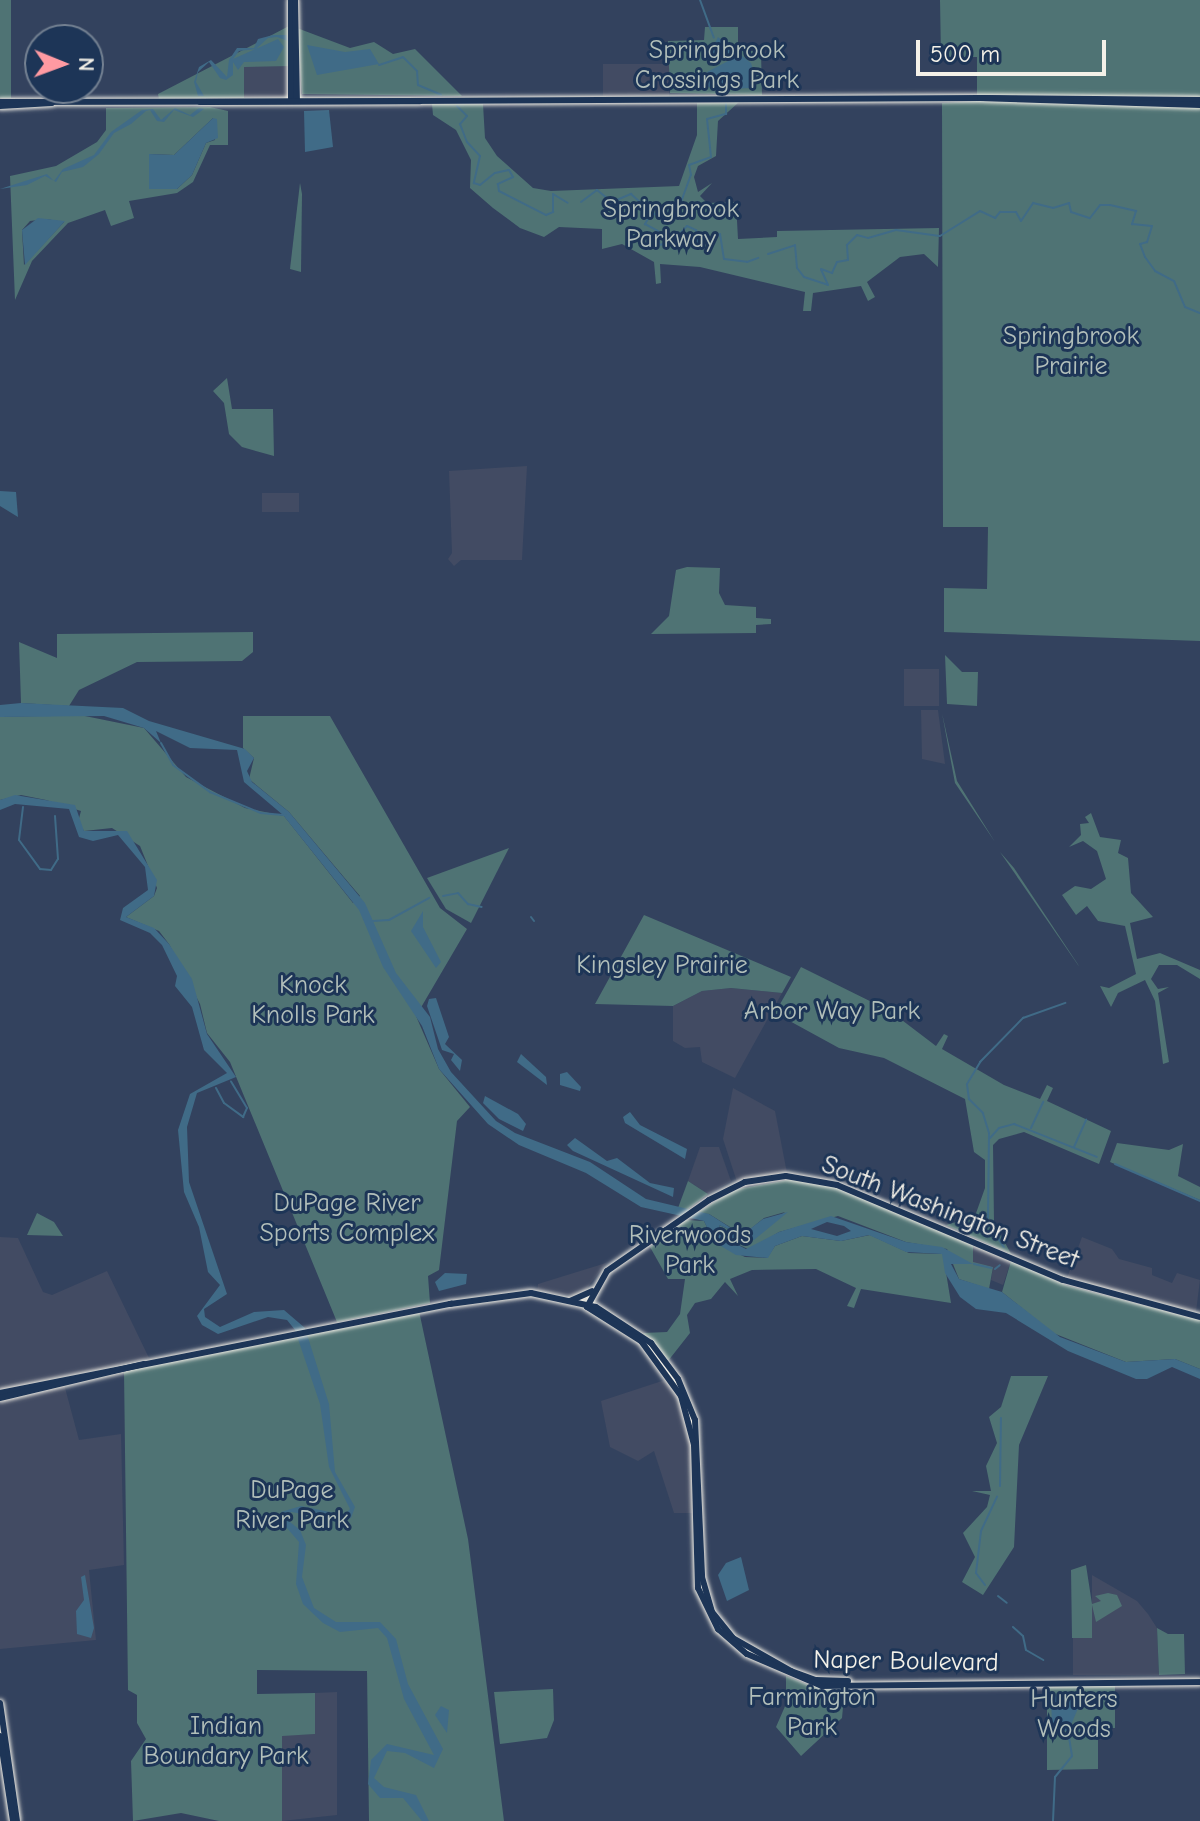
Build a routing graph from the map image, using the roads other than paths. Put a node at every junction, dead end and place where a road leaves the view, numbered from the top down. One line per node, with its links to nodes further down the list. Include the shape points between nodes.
1 (293, 0): 2 (main road)
2 (294, 101): 3 (main road); 3 (main road); 5 (main road)
3 (420, 101): 4 (main road, via 980,98)
4 (1200, 103)
5 (0, 104)
6 (595, 1288): 7 (main road); 8 (main road, South Washington Street); 9 (main road, South Washington Street, via 610,1268 693,1211 753,1180 813,1178 954,1231 1054,1277)
7 (569, 1301): 8 (main road, Naper Boulevard); 10 (main road, Naper Boulevard, via 505,1294 469,1299)
8 (587, 1307): 11 (main road, Naper Boulevard, via 639,1332 683,1388 699,1449 703,1588 712,1612 733,1638 816,1680)
9 (1200, 1317)
10 (0, 1395)
11 (1200, 1680)
12 (0, 1703): 14 (main road)
13 (0, 1736): 14 (main road)
14 (15, 1821)

